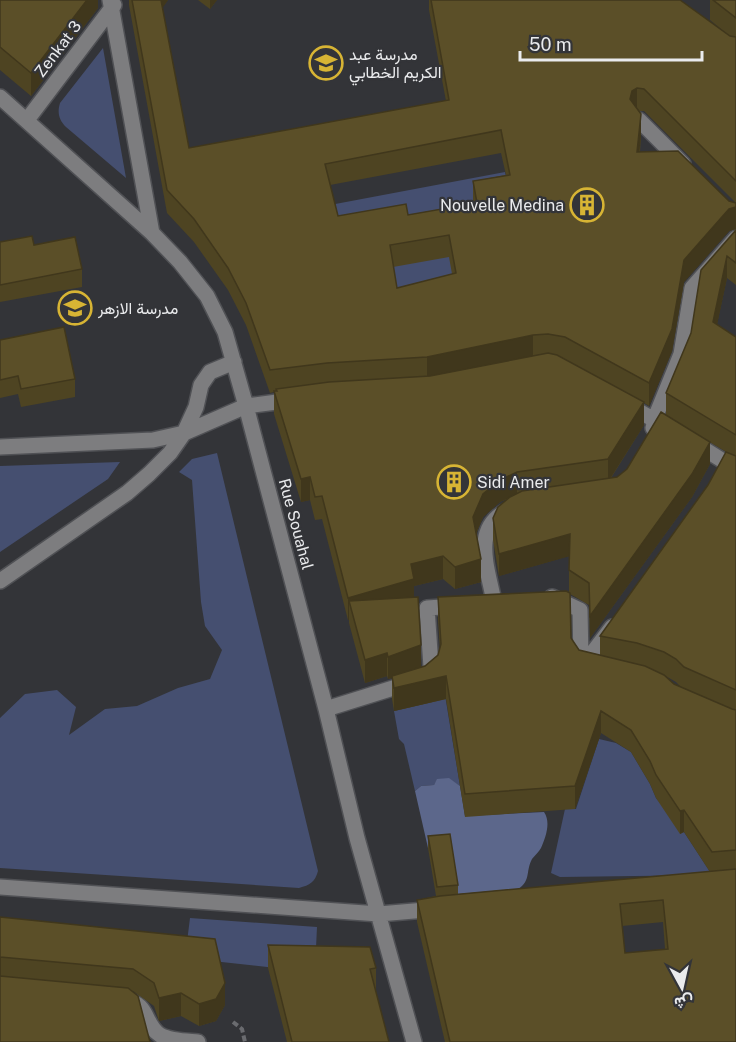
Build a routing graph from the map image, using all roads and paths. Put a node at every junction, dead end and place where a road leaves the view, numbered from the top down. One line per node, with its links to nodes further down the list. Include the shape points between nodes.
1 (113, 3): 3 (street, Zenkat 3); 6 (street)
2 (0, 97): 3 (street, Rue Souahal)
3 (27, 120): 6 (street, Rue Souahal)
4 (639, 120): 5 (street)
5 (695, 177)
6 (152, 233): 8 (street, Rue Souahal, via 207,296 225,332)
7 (736, 238): 12 (street, via 692,288 681,354)
8 (234, 362): 11 (street, Rue Souahal); 13 (street, via 210,372 201,385)
9 (305, 398): 11 (street)
10 (617, 399): 12 (street)
11 (246, 406): 13 (street); 23 (street, Rue Souahal)
12 (656, 420): 14 (street); 16 (street)
13 (184, 433): 15 (street, via 153,440); 18 (street, via 170,453 127,493)
14 (643, 444)
15 (0, 447)
16 (726, 467)
17 (519, 504): 23 (street, via 489,524 483,539 488,603 427,608 432,660 429,674)
18 (0, 581)
19 (534, 598): 21 (street, via 554,597 580,610)
20 (623, 612): 21 (street)
21 (584, 664): 22 (street)
22 (604, 669)
23 (326, 709): 26 (street, Rue Souahal)
24 (0, 887): 26 (street)
25 (448, 908): 26 (street)
26 (379, 914): 31 (street, Rue Souahal)
27 (110, 999): 29 (street, via 132,1001 140,1006 151,1027 161,1035)
28 (233, 1022): 30 (path, via 242,1029)
29 (198, 1042)
30 (245, 1042)
31 (414, 1042)

